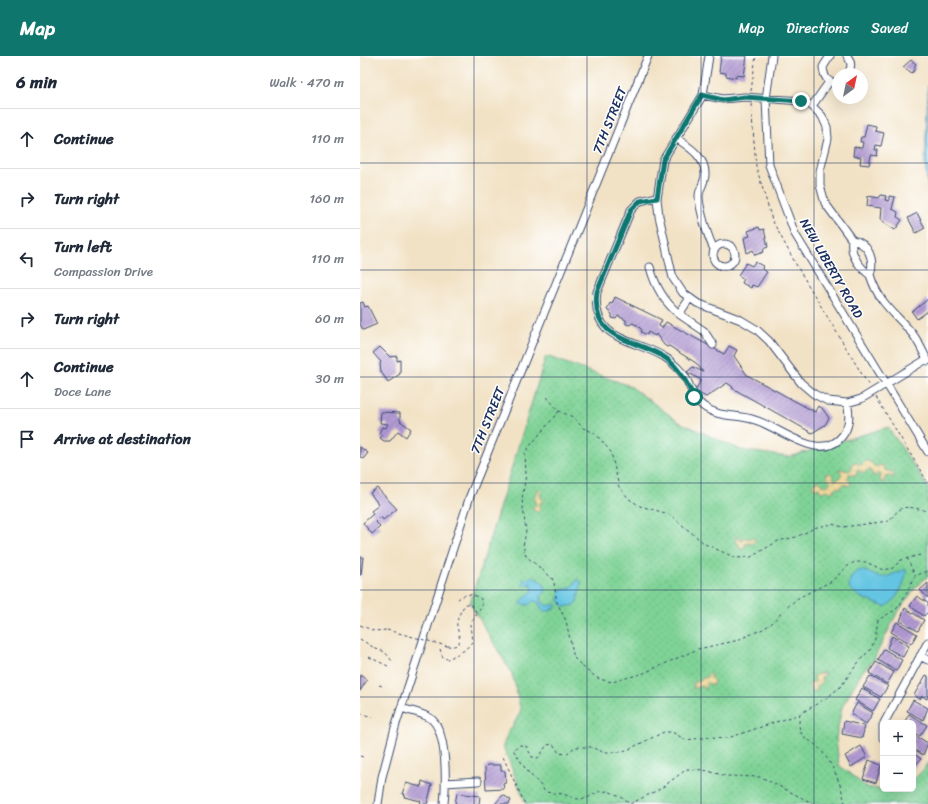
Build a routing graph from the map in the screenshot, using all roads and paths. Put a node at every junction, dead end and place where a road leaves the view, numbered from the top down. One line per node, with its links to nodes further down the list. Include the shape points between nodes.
1 (648, 56): 45 (street, 7TH STREET, via 470,496)
2 (709, 56): 9 (street)
3 (772, 56): 10 (street, NEW LIBERTY ROAD)
4 (830, 56): 7 (street, via 824,67 825,78)
5 (847, 56): 6 (street)
6 (851, 68)
7 (829, 82): 8 (street); 11 (street)
8 (832, 82)
9 (702, 95): 10 (street, via 723,100 745,97); 12 (street)
10 (766, 99): 11 (street, via 801,101); 22 (street, NEW LIBERTY ROAD, via 769,165 795,234)
11 (812, 106): 14 (street, via 822,116 827,127 828,139 820,171 820,185 825,203)
12 (676, 138): 13 (street, via 663,160); 15 (street, via 695,152 703,163 705,176 699,196 708,238)
13 (657, 198): 18 (street, via 673,278 683,293); 24 (street, via 640,201 631,210 597,292 598,314 607,330 671,362 683,375 694,397 713,412 754,419 808,445 826,446 839,440 849,420)
14 (852, 240): 17 (street, via 851,248 855,258 862,269); 17 (street, via 860,241 869,251 873,264)
15 (714, 250)
16 (650, 267): 19 (street, via 655,286 668,306)
17 (870, 275): 21 (street, via 875,290 884,304 912,332)
18 (690, 298): 19 (street); 24 (street, via 756,329 769,341 801,383 814,394 828,401)
19 (679, 314): 20 (street, via 704,331)
20 (713, 345)
21 (928, 360): 22 (street)
22 (887, 384): 24 (street, via 861,399); 26 (street, NEW LIBERTY ROAD)
23 (547, 397): 25 (path)
24 (847, 403)
25 (559, 411): 27 (path, via 573,416 583,428 595,433 612,452 619,487 629,499 640,506 669,514 705,544 736,558 751,557 778,541 796,537 817,527 832,524 843,527 889,521 898,509 904,506); 29 (path, via 525,454 526,474 522,499 526,532 523,546 526,556 552,578 557,602 566,621 574,658 599,679 612,682 644,673 698,649 735,641 761,630 771,624 798,598 832,581 855,562 866,562 883,570 892,568)
26 (928, 452)
27 (928, 511)
28 (920, 555): 29 (path)
29 (906, 558): 31 (path)
30 (928, 570): 31 (path)
31 (915, 576): 47 (path, via 900,605 878,620 876,639 871,649 841,686)
32 (458, 599): 33 (path, via 475,594 481,599 482,606)
33 (477, 615): 34 (path, bridge, via 471,604 466,604 457,626 461,636 459,642 448,646 386,630 374,631); 37 (path, via 470,624 472,642 469,646 448,659 443,658)
34 (360, 625)
35 (360, 639): 41 (path, via 385,652)
36 (928, 642): 38 (street)
37 (440, 649)
38 (920, 656): 40 (street); 49 (street)
39 (369, 657): 42 (path)
40 (928, 660)
41 (392, 661)
42 (390, 668)
43 (379, 685): 44 (path)
44 (382, 686)
45 (401, 708): 54 (street, via 424,715 436,724 443,749); 55 (street, 7TH STREET, via 383,769)
46 (360, 713): 48 (path)
47 (800, 714): 58 (path, via 728,738 686,740 672,732 664,732 620,752 603,752 591,747 575,746 566,754 559,753 553,744 547,745 538,758 532,757 526,746 519,745 513,750 545,792 577,799 608,791 630,804 660,789 687,769 704,770 726,776 761,777); 59 (path, via 799,731 824,753 841,788)
48 (372, 717)
49 (885, 720)
50 (360, 756): 51 (path)
51 (364, 757)
52 (504, 757): 57 (path)
53 (478, 781): 54 (street)
54 (445, 782): 56 (street)
55 (378, 804)
56 (444, 804)
57 (525, 804)
58 (814, 804)
59 (845, 804)

